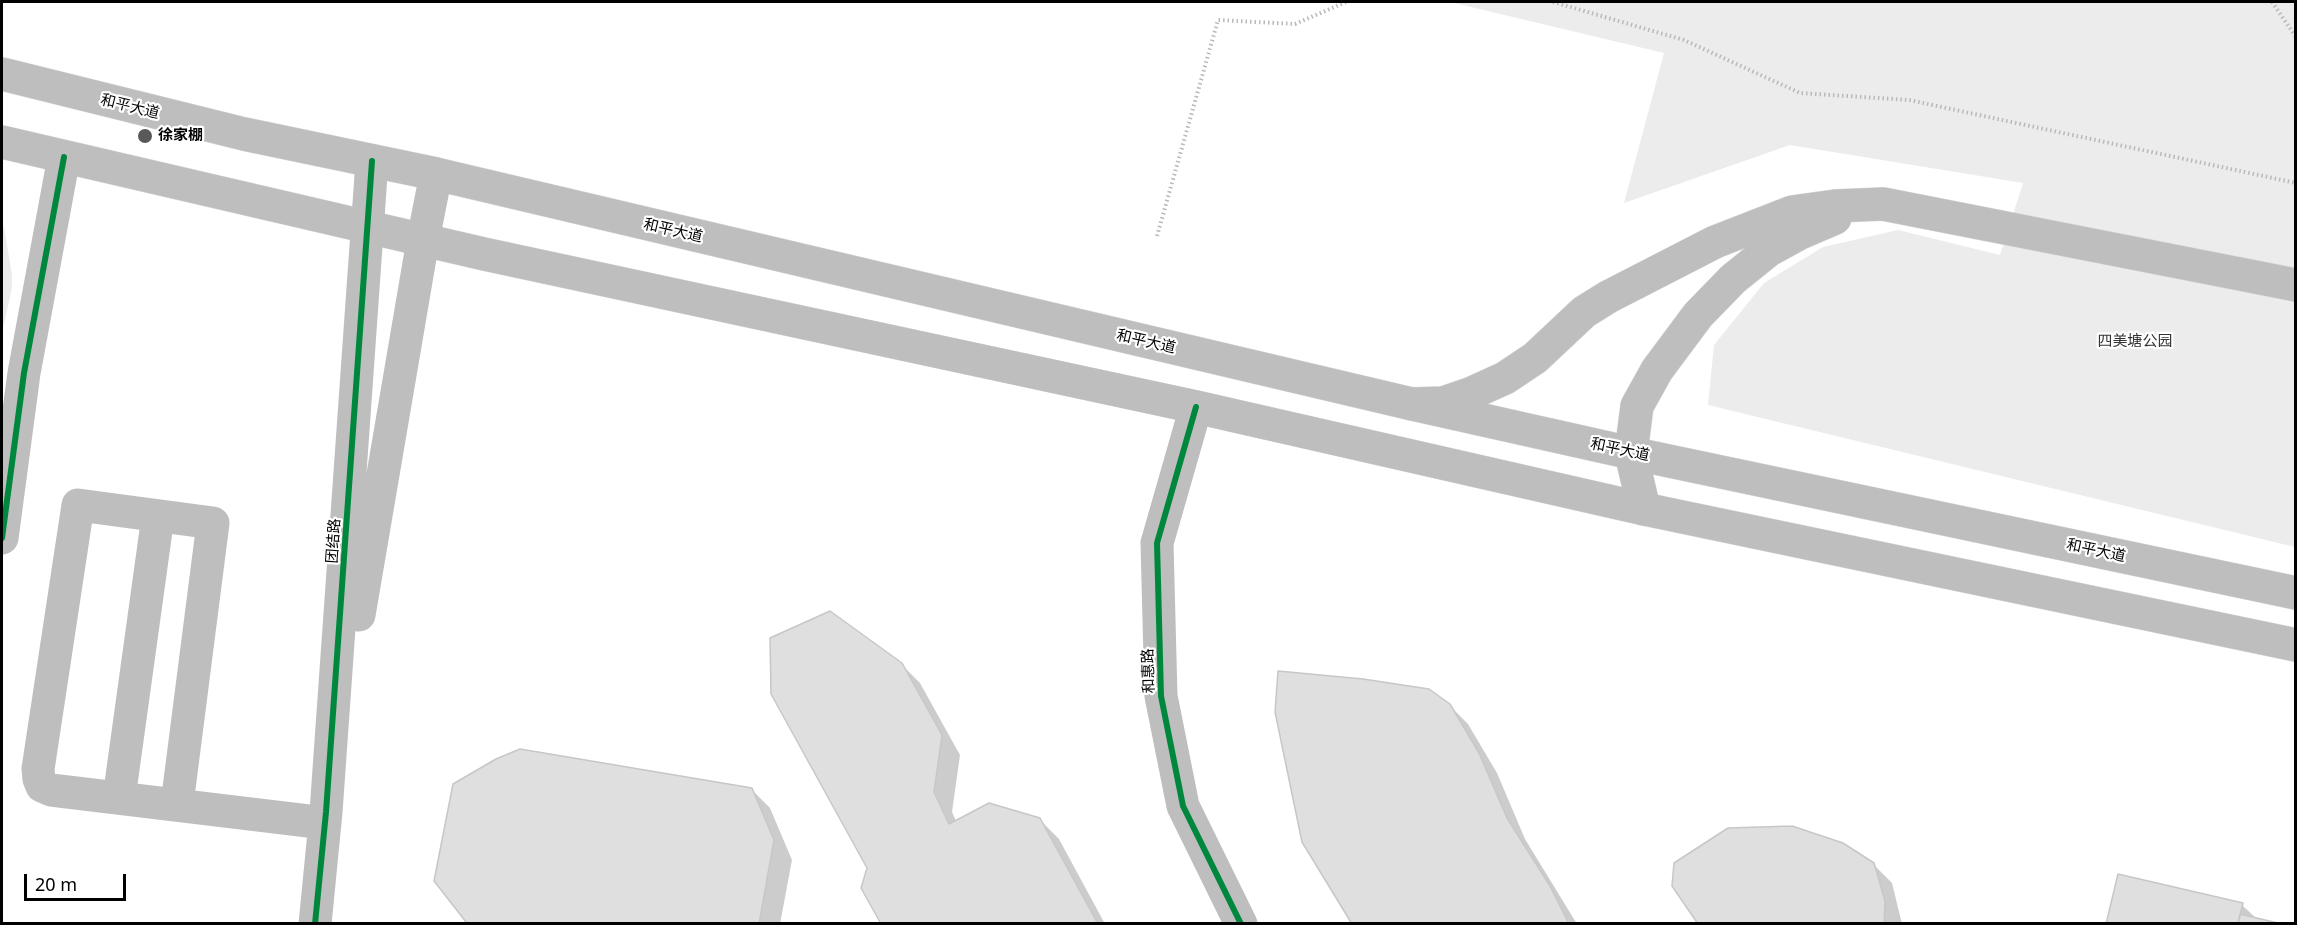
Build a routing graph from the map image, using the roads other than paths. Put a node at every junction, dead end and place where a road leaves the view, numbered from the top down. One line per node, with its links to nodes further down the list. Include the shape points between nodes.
1 (2, 74): 4 (main road, 和平大道, via 244,134)
2 (2, 142): 3 (main road)
3 (64, 157): 7 (main road); 12 (main road, via 32,330)
4 (372, 161): 5 (main road, 和平大道); 7 (main road, 团结路)
5 (436, 174): 8 (main road, 团结路); 10 (main road, 和平大道)
6 (1883, 204): 9 (main road); 10 (main road, via 1792,212 1715,242 1600,302 1564,329 1535,358 1505,378 1443,403); 13 (main road, via 1800,233 1769,250 1733,279 1698,315 1657,370 1637,406)
7 (366, 227): 8 (main road); 21 (main road, 团结路)
8 (423, 240): 11 (main road); 21 (main road, 团结路)
9 (2295, 285)
10 (1412, 404): 13 (main road, 和平大道)
11 (1196, 407): 14 (main road); 23 (main road, 和惠路, via 1157,543 1161,696 1183,807)
12 (10, 413): 16 (main road)
13 (1631, 453): 14 (main road); 17 (main road, 和平大道)
14 (1644, 508): 18 (main road)
15 (158, 516): 19 (main road); 19 (main road, via 78,506 38,770 42,786); 20 (main road, via 213,523)
16 (2, 538)
17 (2295, 592)
18 (2295, 645)
19 (118, 798): 20 (main road)
20 (177, 804): 21 (main road)
21 (326, 817): 22 (main road, 团结路)
22 (315, 924)
23 (1241, 924)

